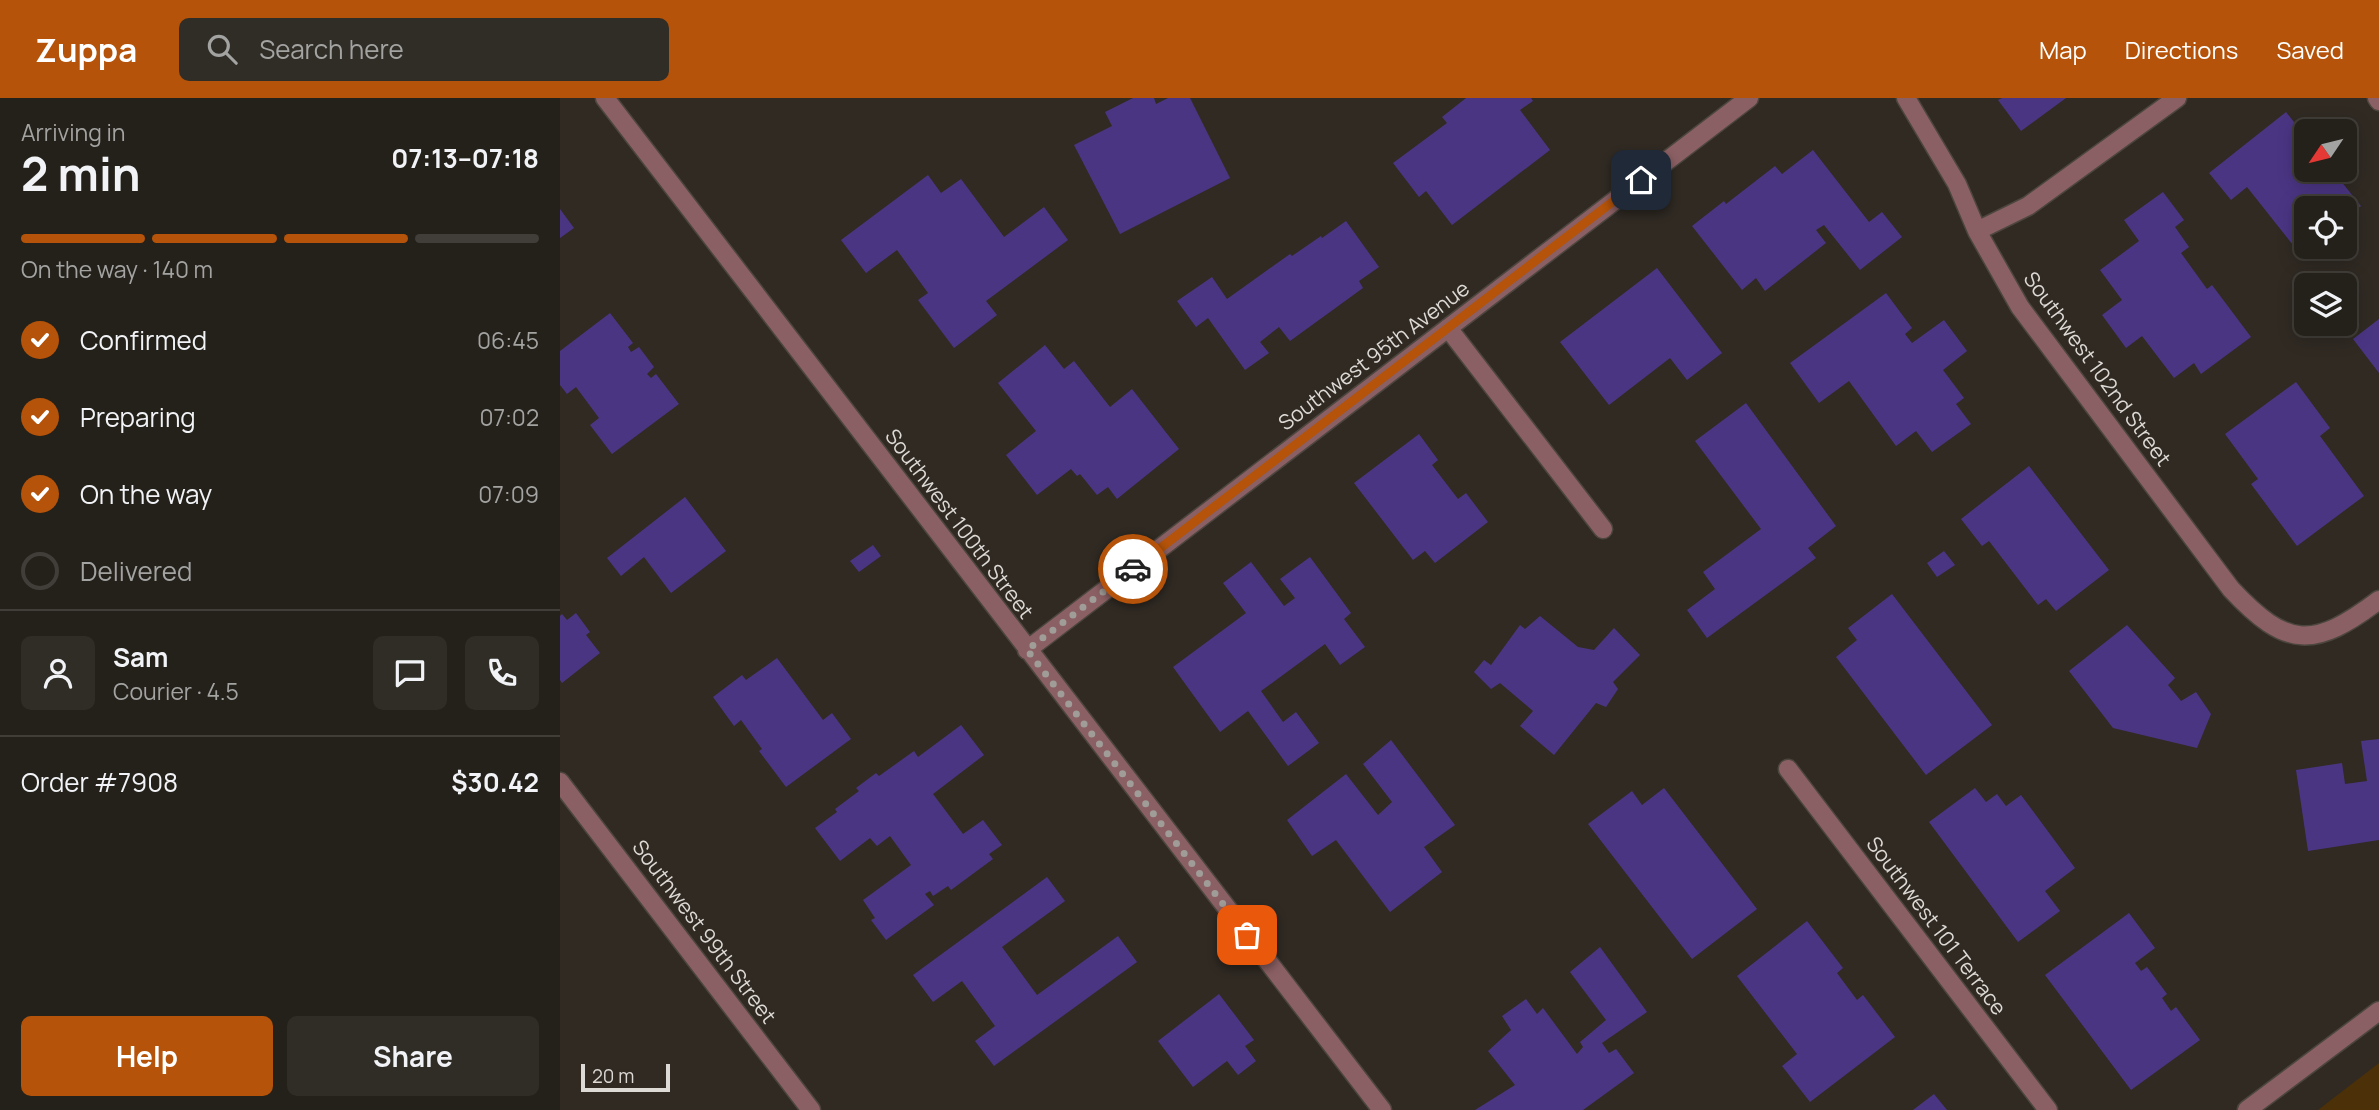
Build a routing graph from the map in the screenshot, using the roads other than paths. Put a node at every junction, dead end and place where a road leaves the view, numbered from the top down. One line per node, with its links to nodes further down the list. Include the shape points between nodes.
1 (605, 98): 9 (street, Southwest 100th Street)
2 (1749, 98): 6 (street, Southwest 95th Avenue)
3 (1906, 98): 5 (street, Southwest 102nd Street, via 1956,184)
4 (2177, 98): 5 (street, via 2028,206)
5 (1977, 231): 8 (street, Southwest 102nd Street, via 2020,307 2231,589 2262,619 2291,635 2306,637 2324,634)
6 (1448, 328): 7 (street); 9 (street, Southwest 95th Avenue)
7 (1603, 529)
8 (2379, 600)
9 (1027, 650): 14 (street, Southwest 100th Street)
10 (1788, 769): 15 (street, Southwest 101 Terrace)
11 (560, 782): 13 (street, Southwest 99th Street)
12 (2379, 1011): 16 (street)
13 (811, 1110)
14 (1382, 1110)
15 (2048, 1110)
16 (2247, 1110)

